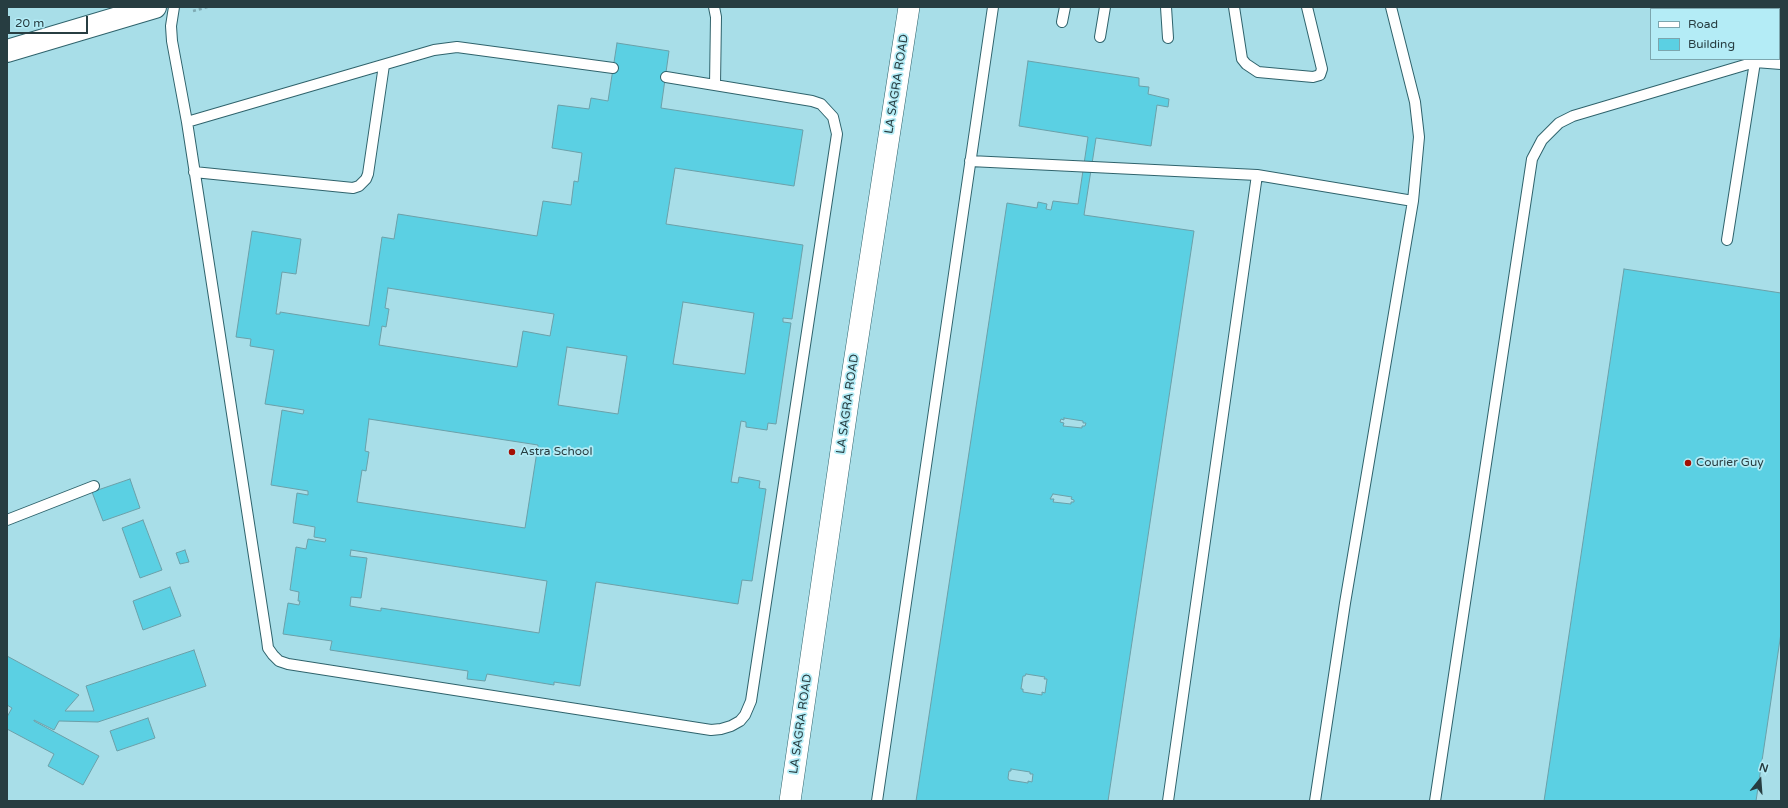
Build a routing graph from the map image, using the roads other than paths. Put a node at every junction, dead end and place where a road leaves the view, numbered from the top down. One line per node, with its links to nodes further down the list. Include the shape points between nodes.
1 (155, 7): 15 (street)
2 (174, 7): 22 (lane, via 172,41)
3 (714, 7): 21 (lane)
4 (909, 7): 30 (street, LA SAGRA ROAD)
5 (993, 7): 23 (lane)
6 (1064, 7): 12 (lane)
7 (1105, 7): 13 (lane)
8 (1166, 7): 14 (lane)
9 (1234, 7): 10 (lane, via 1242,59 1246,64 1258,72 1313,77 1320,75 1322,69)
10 (1306, 7)
11 (1391, 7): 26 (lane, via 1412,86 1417,116 1419,137)
12 (1062, 22)
13 (1100, 37)
14 (1168, 38)
15 (7, 51)
16 (1755, 62): 17 (lane); 27 (lane); 34 (lane, via 1573,116 1558,123 1542,140 1532,159)
17 (1781, 64)
18 (384, 65): 19 (lane, via 434,50 457,47); 22 (lane); 24 (lane, via 368,174 359,186 353,188)
19 (613, 68)
20 (666, 76): 21 (lane)
21 (715, 85): 24 (lane, via 821,104 833,117 838,134 751,701 740,721 721,729 711,730 288,664 272,655 268,648)
22 (186, 122): 24 (lane)
23 (970, 161): 25 (lane); 31 (lane)
24 (194, 172)
25 (1257, 175): 26 (lane); 32 (lane)
26 (1413, 201): 33 (lane, via 1344,603)
27 (1727, 240)
28 (94, 486): 29 (lane)
29 (7, 520)
30 (790, 801)
31 (877, 801)
32 (1168, 801)
33 (1315, 801)
34 (1435, 801)

